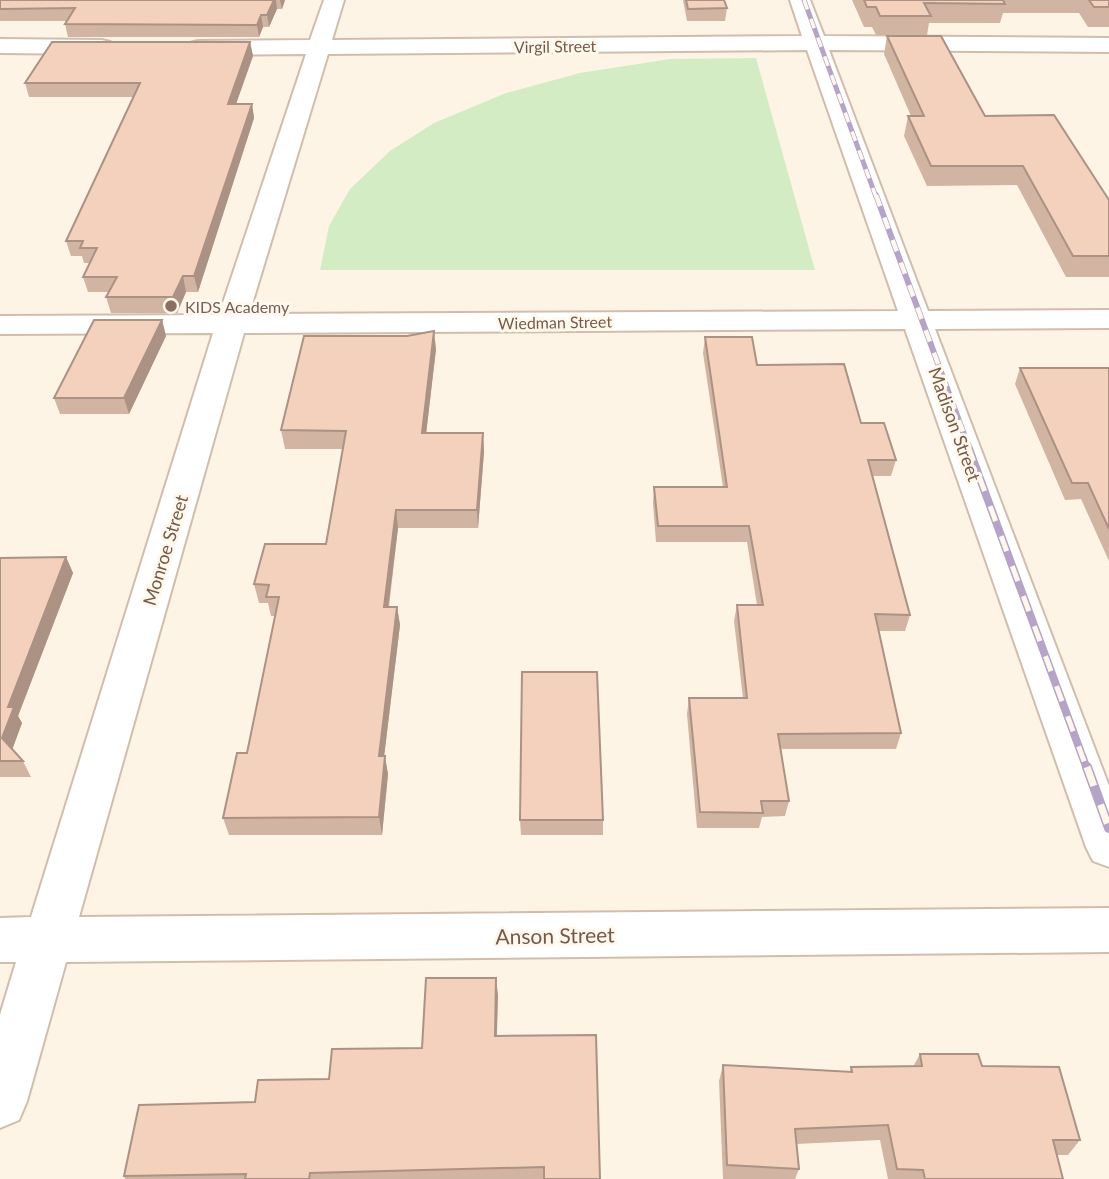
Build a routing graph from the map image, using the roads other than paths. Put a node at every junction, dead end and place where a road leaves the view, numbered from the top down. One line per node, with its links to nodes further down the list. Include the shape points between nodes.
1 (334, 0): 8 (street, Monroe Street)
2 (800, 0): 3 (street, Madison Street)
3 (816, 43): 4 (street, Virgil Street); 8 (street, Virgil Street); 9 (street, Madison Street)
4 (1109, 45)
5 (0, 47): 6 (street)
6 (125, 47)
7 (180, 48): 8 (street, Virgil Street)
8 (319, 48): 12 (street, Monroe Street)
9 (916, 319): 10 (street, Wiedman Street); 12 (street, Wiedman Street); 13 (street, Madison Street)
10 (1109, 319)
11 (0, 325): 12 (street, Wiedman Street)
12 (231, 325): 16 (street, Monroe Street)
13 (1109, 847)
14 (1109, 930): 16 (street, Anson Street)
15 (0, 940): 16 (street, Anson Street)
16 (49, 940): 17 (street, Monroe Street)
17 (0, 1101)

